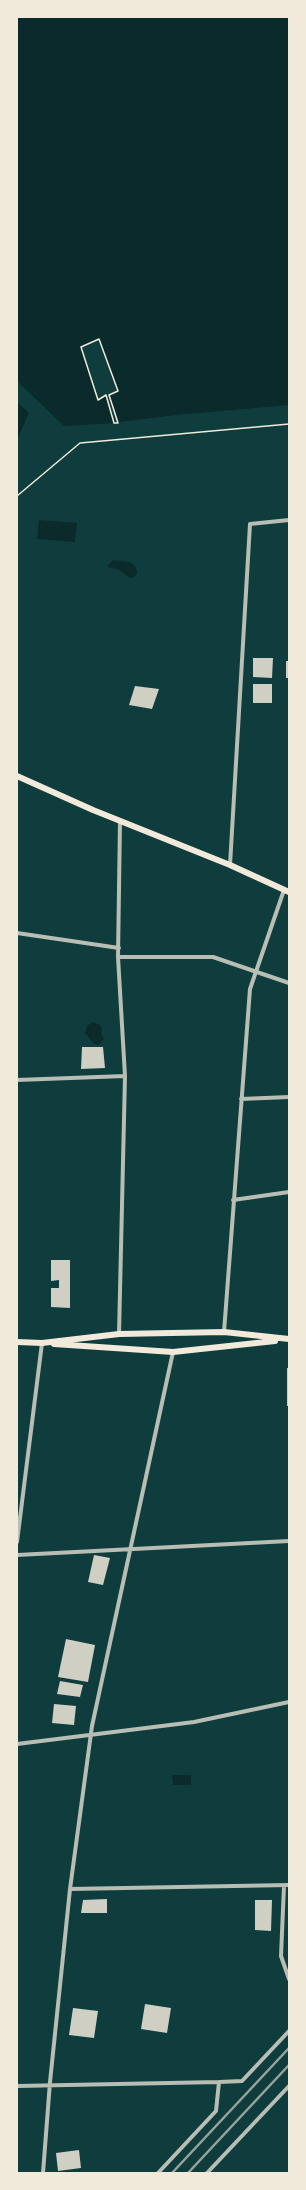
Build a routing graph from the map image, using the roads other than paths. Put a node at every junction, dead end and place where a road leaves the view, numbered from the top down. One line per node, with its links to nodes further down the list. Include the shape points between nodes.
1 (289, 520): 4 (street, via 250,524)
2 (17, 776): 3 (main road)
3 (120, 821): 4 (main road); 7 (street)
4 (230, 865): 5 (main road)
5 (287, 891): 9 (street)
6 (17, 933): 7 (street)
7 (118, 948): 8 (street)
8 (118, 957): 9 (street, via 213,957); 11 (street)
9 (256, 971): 10 (street); 14 (street, via 250,989)
10 (289, 983)
11 (125, 1076): 12 (street); 18 (street)
12 (17, 1080)
13 (289, 1097): 14 (street)
14 (241, 1099): 16 (street)
15 (289, 1192): 16 (street)
16 (233, 1200): 17 (street)
17 (224, 1332): 18 (main road); 19 (main road)
18 (119, 1334): 21 (main road)
19 (287, 1339): 22 (main road)
20 (17, 1342): 21 (main road)
21 (42, 1343): 22 (main road); 24 (street)
22 (173, 1352): 25 (street)
23 (289, 1541): 25 (street)
24 (17, 1542)
25 (130, 1548): 26 (street); 28 (street)
26 (17, 1555)
27 (289, 1702): 28 (street, via 194,1722)
28 (90, 1736): 29 (street); 31 (street)
29 (17, 1744)
30 (287, 1886): 31 (street); 32 (street, via 282,1959)
31 (70, 1889): 35 (street)
32 (289, 1979)
33 (289, 2031): 34 (street, via 242,2080)
34 (220, 2082): 35 (street); 39 (street, via 216,2111)
35 (50, 2085): 36 (street); 38 (street)
36 (17, 2086)
37 (289, 2086): 40 (street)
38 (44, 2173)
39 (158, 2173)
40 (206, 2173)

